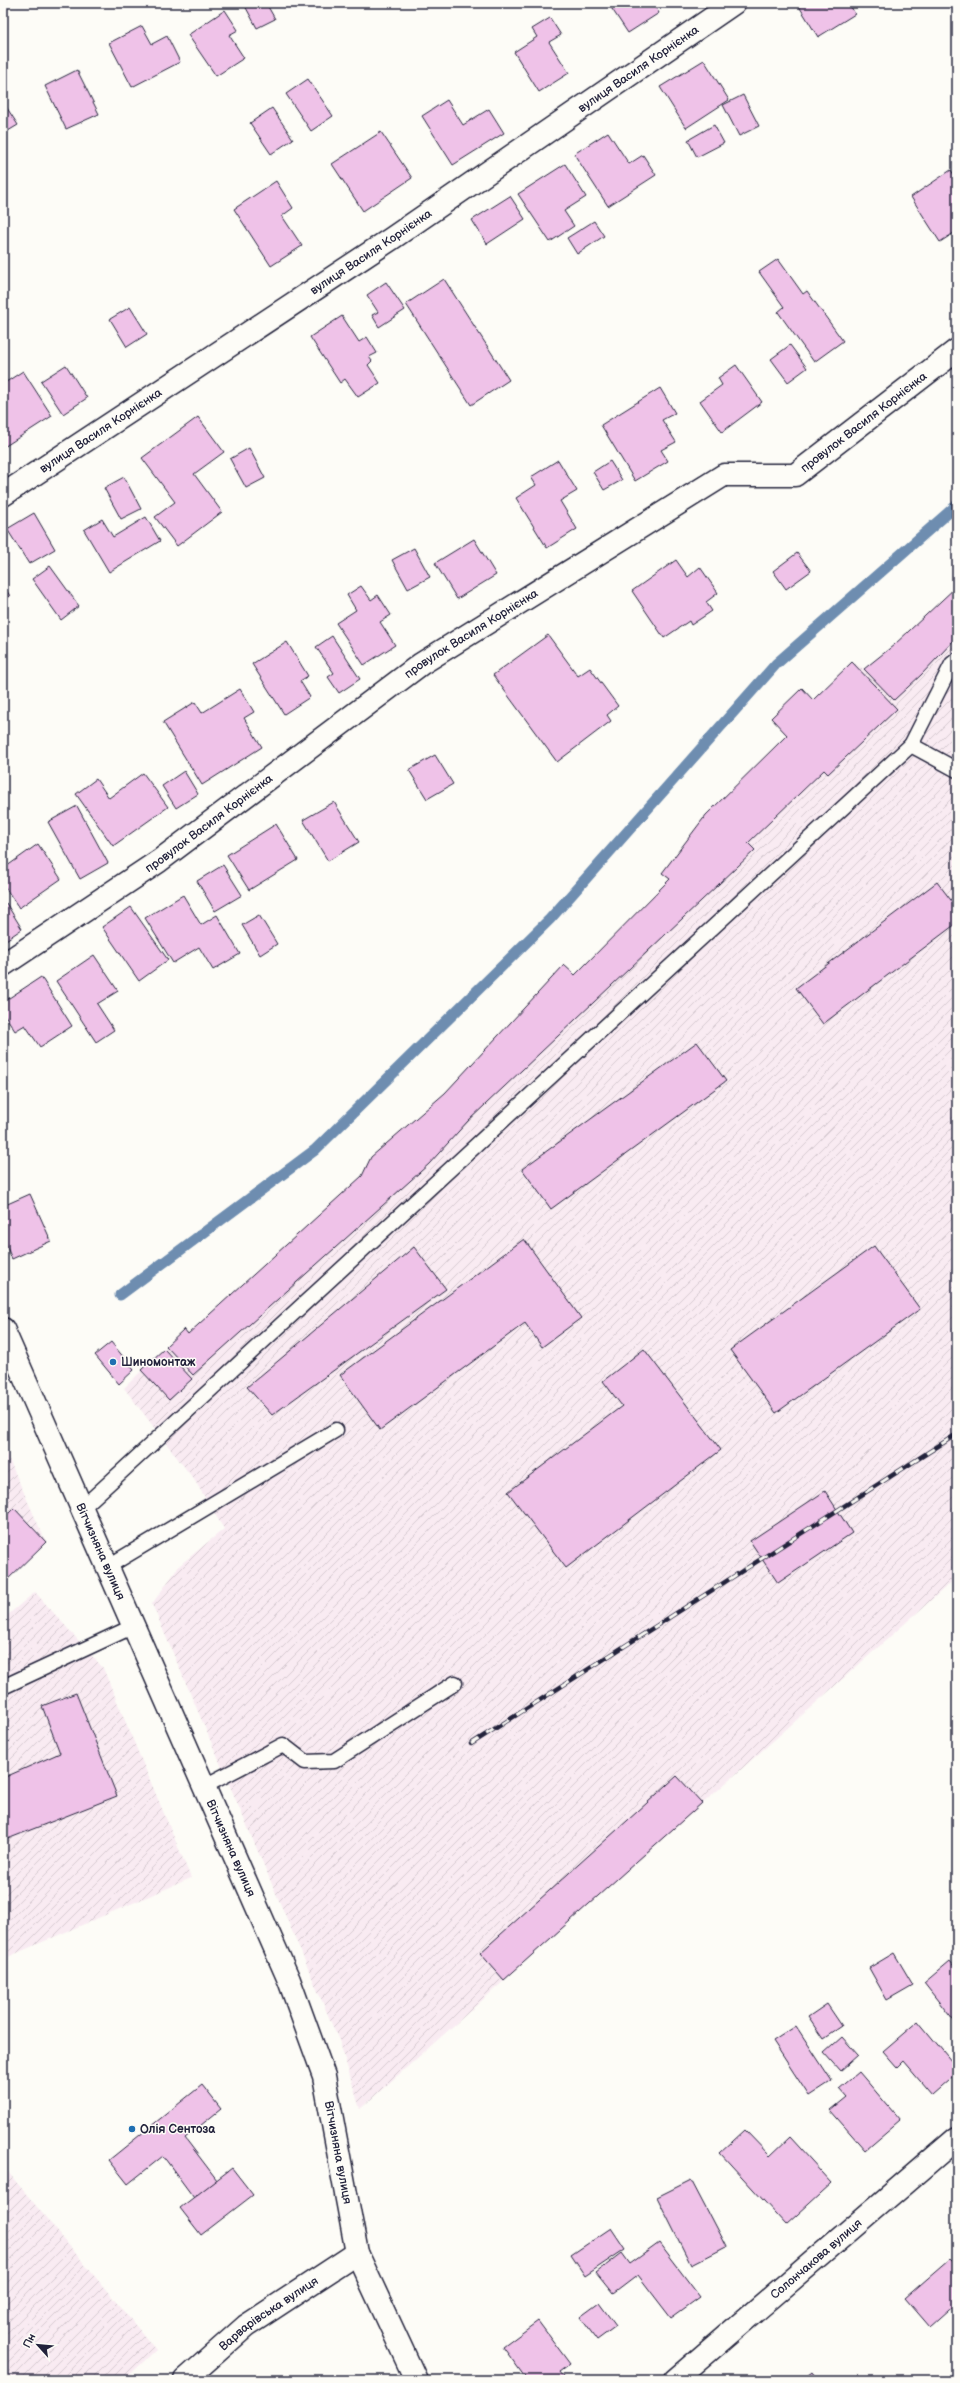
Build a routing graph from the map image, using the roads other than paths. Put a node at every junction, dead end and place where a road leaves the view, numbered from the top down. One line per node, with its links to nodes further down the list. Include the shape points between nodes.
1 (734, 3): 3 (street, вулиця Василя Корнієнка, via 391,240)
2 (957, 350): 7 (street, провулок Василя Корнієнка, via 795,475 724,475 421,664 159,861)
3 (3, 495)
4 (957, 660): 5 (lane, via 952,664)
5 (911, 745): 6 (lane); 10 (lane)
6 (957, 770)
7 (3, 965)
8 (3, 1329): 10 (street, Вітчизняна вулиця)
9 (336, 1430): 11 (lane)
10 (82, 1508): 11 (street, Вітчизняна вулиця)
11 (108, 1567): 12 (street, Вітчизняна вулиця)
12 (134, 1626): 14 (lane); 15 (street, Вітчизняна вулиця)
13 (454, 1683): 15 (lane, via 334,1761 305,1762 283,1744)
14 (3, 1687)
15 (204, 1787): 17 (street, Вітчизняна вулиця, via 289,1980 324,2076)
16 (957, 2138): 20 (street, Солончакова вулиця)
17 (357, 2253): 18 (street, Варварівська вулиця, via 246,2326); 19 (street, Вітчизняна вулиця)
18 (185, 2380)
19 (416, 2380)
20 (675, 2380)

